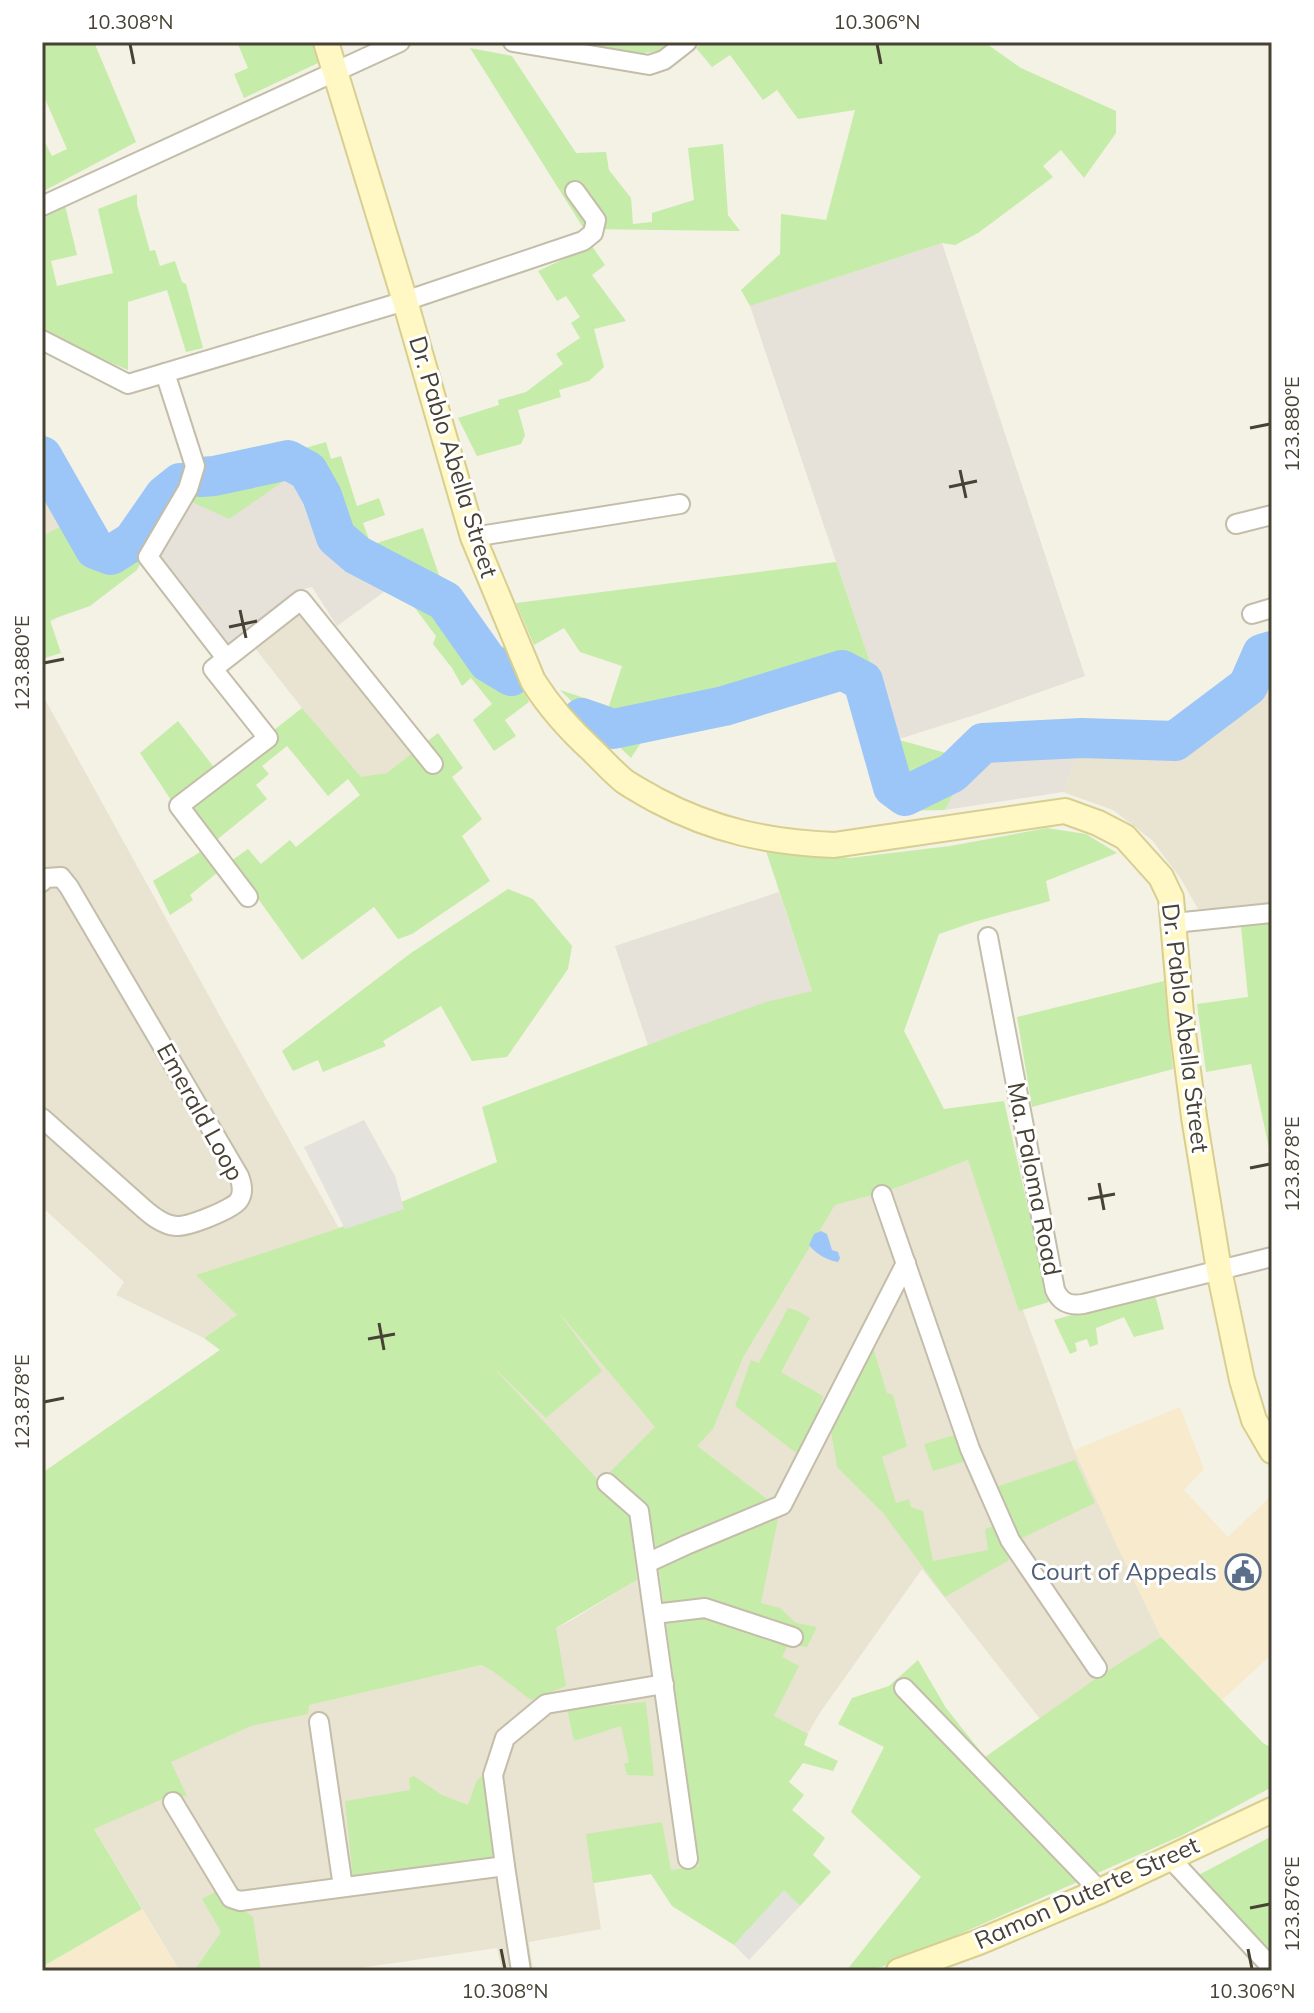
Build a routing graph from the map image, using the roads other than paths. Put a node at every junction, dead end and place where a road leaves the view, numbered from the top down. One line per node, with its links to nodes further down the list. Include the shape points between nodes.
1 (326, 42): 5 (street, Dr. Pablo Abella Street)
2 (400, 42): 5 (street)
3 (513, 42): 4 (street, via 649,65)
4 (687, 42)
5 (335, 71): 7 (street); 8 (street, Dr. Pablo Abella Street)
6 (575, 191): 8 (street, via 596,220 593,233 583,241)
7 (42, 206)
8 (405, 301): 10 (street); 14 (street, Dr. Pablo Abella Street)
9 (42, 341): 10 (street, via 128,384)
10 (165, 373): 17 (street, via 195,466 188,489 148,557)
11 (680, 504): 14 (street)
12 (1272, 515): 13 (street)
13 (1236, 524)
14 (473, 537): 22 (street, Dr. Pablo Abella Street, via 544,699 624,781 677,811 756,837 834,845 1065,811 1125,837 1161,877)
15 (1272, 608): 16 (street)
16 (1252, 614)
17 (226, 658): 18 (street, via 301,600); 20 (street, via 213,669 268,738 179,806)
18 (433, 764)
19 (42, 882): 24 (street, Emerald Loop, via 61,877 69,887 239,1176 241,1195 228,1209 185,1225 166,1224)
20 (248, 897)
21 (1272, 913): 22 (street)
22 (1174, 923): 28 (street, Dr. Pablo Abella Street, via 1182,1025)
23 (988, 937): 28 (street, Ma. Paloma Road, via 1059,1298 1083,1304)
24 (42, 1118)
25 (882, 1195): 27 (street)
26 (1272, 1257): 28 (street, Ma. Paloma Road)
27 (906, 1263): 31 (street, via 782,1505); 34 (street, via 970,1449 1010,1540)
28 (1219, 1270): 29 (street, Dr. Pablo Abella Street, via 1242,1380 1254,1420)
29 (1272, 1451)
30 (607, 1483): 31 (street, via 639,1511)
31 (647, 1563): 32 (street)
32 (654, 1614): 33 (street, via 705,1608); 35 (street)
33 (793, 1637)
34 (1097, 1668)
35 (664, 1684): 41 (street); 42 (street, via 546,1704 505,1738 493,1775)
36 (904, 1688): 44 (street)
37 (319, 1722): 43 (street)
38 (173, 1802): 43 (street, via 231,1898)
39 (1272, 1810): 40 (street, Ramon Duterte Street)
40 (1170, 1858): 44 (street, Ramon Duterte Street); 45 (street)
41 (688, 1859)
42 (505, 1866): 43 (street); 46 (street)
43 (343, 1887)
44 (1100, 1891): 47 (street, Ramon Duterte Street)
45 (1272, 1968)
46 (521, 1971)
47 (899, 1971)

